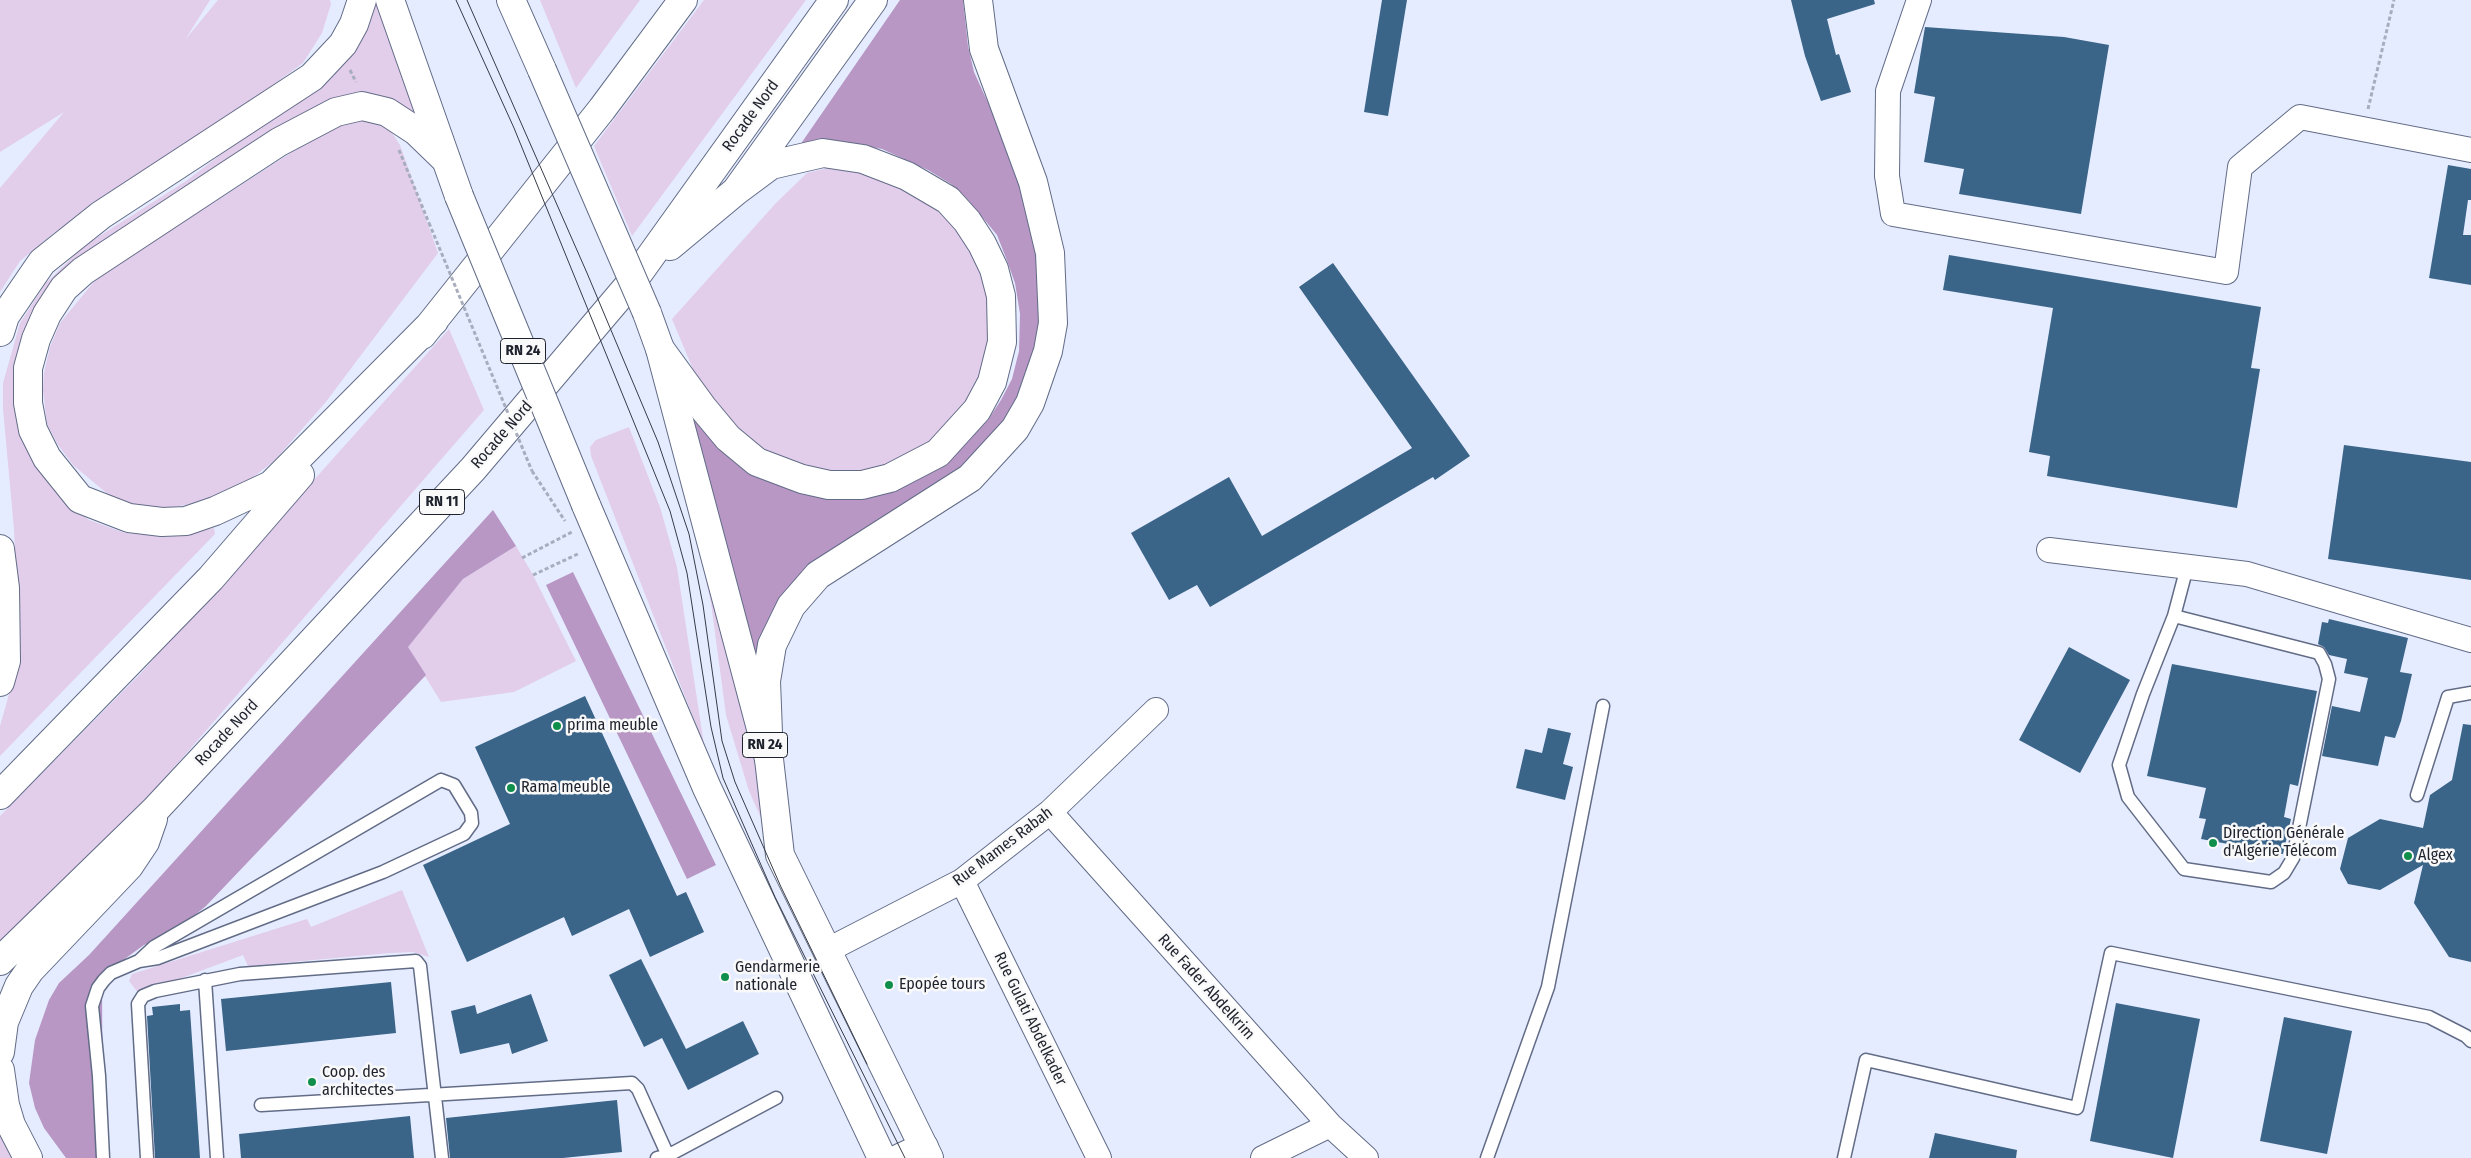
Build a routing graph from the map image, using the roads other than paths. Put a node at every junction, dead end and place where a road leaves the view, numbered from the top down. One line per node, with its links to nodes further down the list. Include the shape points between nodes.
1 (362, 0): 16 (main road, via 343,44 312,77 101,215 42,262 5,316)
2 (390, 0): 12 (main road, RN 24)
3 (511, 0): 17 (main road, RN 24, bridge)
4 (663, 0): 10 (main road)
5 (683, 0): 10 (main road)
6 (834, 0): 14 (main road, Rocade Nord / RN 11)
7 (874, 0): 13 (main road)
8 (978, 0): 27 (main road, via 984,49 1033,182 1050,254 1053,277 1048,351 1030,403 1019,422 970,478 818,575 791,606 772,645 766,682)
9 (1919, 0): 11 (street, via 1888,91 1887,176 1893,214 2226,272 2240,167 2300,116)
10 (602, 109): 15 (main road)
11 (2471, 150)
12 (446, 160): 15 (main road, via 416,131 388,112 362,106 336,112 279,142 83,271 64,288 46,314 28,368 28,403 33,430 47,458 80,499 129,518 186,521 272,485); 51 (main road, RN 24, bridge, via 586,505 707,788)
13 (736, 192): 14 (main road); 17 (main road, via 771,165 823,153 863,159 898,172 948,200 982,244 1001,296 1002,342 992,382 977,410 938,453 890,478 862,485 829,486 757,462 728,438)
14 (640, 271): 30 (main road, Rocade Nord / RN 11, via 473,469)
15 (434, 321): 28 (main road, via 211,578)
16 (0, 332)
17 (660, 349): 27 (main road, RN 24)
18 (0, 549): 23 (main road, via 5,588 6,652)
19 (2049, 550): 20 (street)
20 (2187, 567): 21 (lane); 22 (street, via 2247,574)
21 (2174, 616): 21 (lane, via 2142,694 2119,765 2128,797 2184,869 2271,882 2284,873 2293,858 2329,678 2325,664 2319,653)
22 (2471, 640)
23 (0, 682)
24 (2471, 693): 29 (lane, via 2448,697)
25 (1603, 706): 55 (lane, via 1548,987)
26 (1156, 710): 31 (street, Rue Mames Rabah)
27 (769, 759): 33 (main road, RN 24, via 780,856)
28 (0, 795)
29 (2417, 795)
30 (155, 810): 35 (main road, Rocade Nord / RN 11); 38 (main road, via 152,827 138,855 30,970 19,986 4,1022)
31 (1050, 812): 32 (street, Rue Mames Rabah); 43 (street, Rue Fader Abdelkrim)
32 (962, 881): 33 (street, Rue Mames Rabah); 52 (street, Rue Gulati Abdelkader)
33 (826, 951): 44 (main road, RN 24)
34 (139, 961): 34 (lane, via 158,958 403,864 468,831 472,823 471,813 454,785 446,781 436,782 154,947); 47 (lane, via 111,973 98,988 92,1006)
35 (0, 962)
36 (205, 980): 40 (lane, via 240,974 416,961 420,966); 48 (lane, via 155,991 143,996 138,1004); 49 (lane)
37 (2471, 1041): 56 (lane, via 2429,1016 2111,954 2077,1108 1866,1060)
38 (0, 1052)
39 (0, 1070): 46 (main road, via 11,1125)
40 (435, 1094): 42 (lane); 45 (lane, via 632,1082 638,1089); 50 (lane)
41 (776, 1098): 45 (lane)
42 (261, 1104)
43 (1330, 1125): 53 (street); 54 (street, Rue Fader Abdelkrim)
44 (918, 1154)
45 (665, 1157)
46 (28, 1158)
47 (103, 1158)
48 (147, 1158)
49 (216, 1158)
50 (442, 1158)
51 (882, 1158)
52 (1099, 1158)
53 (1263, 1158)
54 (1366, 1158)
55 (1487, 1158)
56 (1844, 1158)

